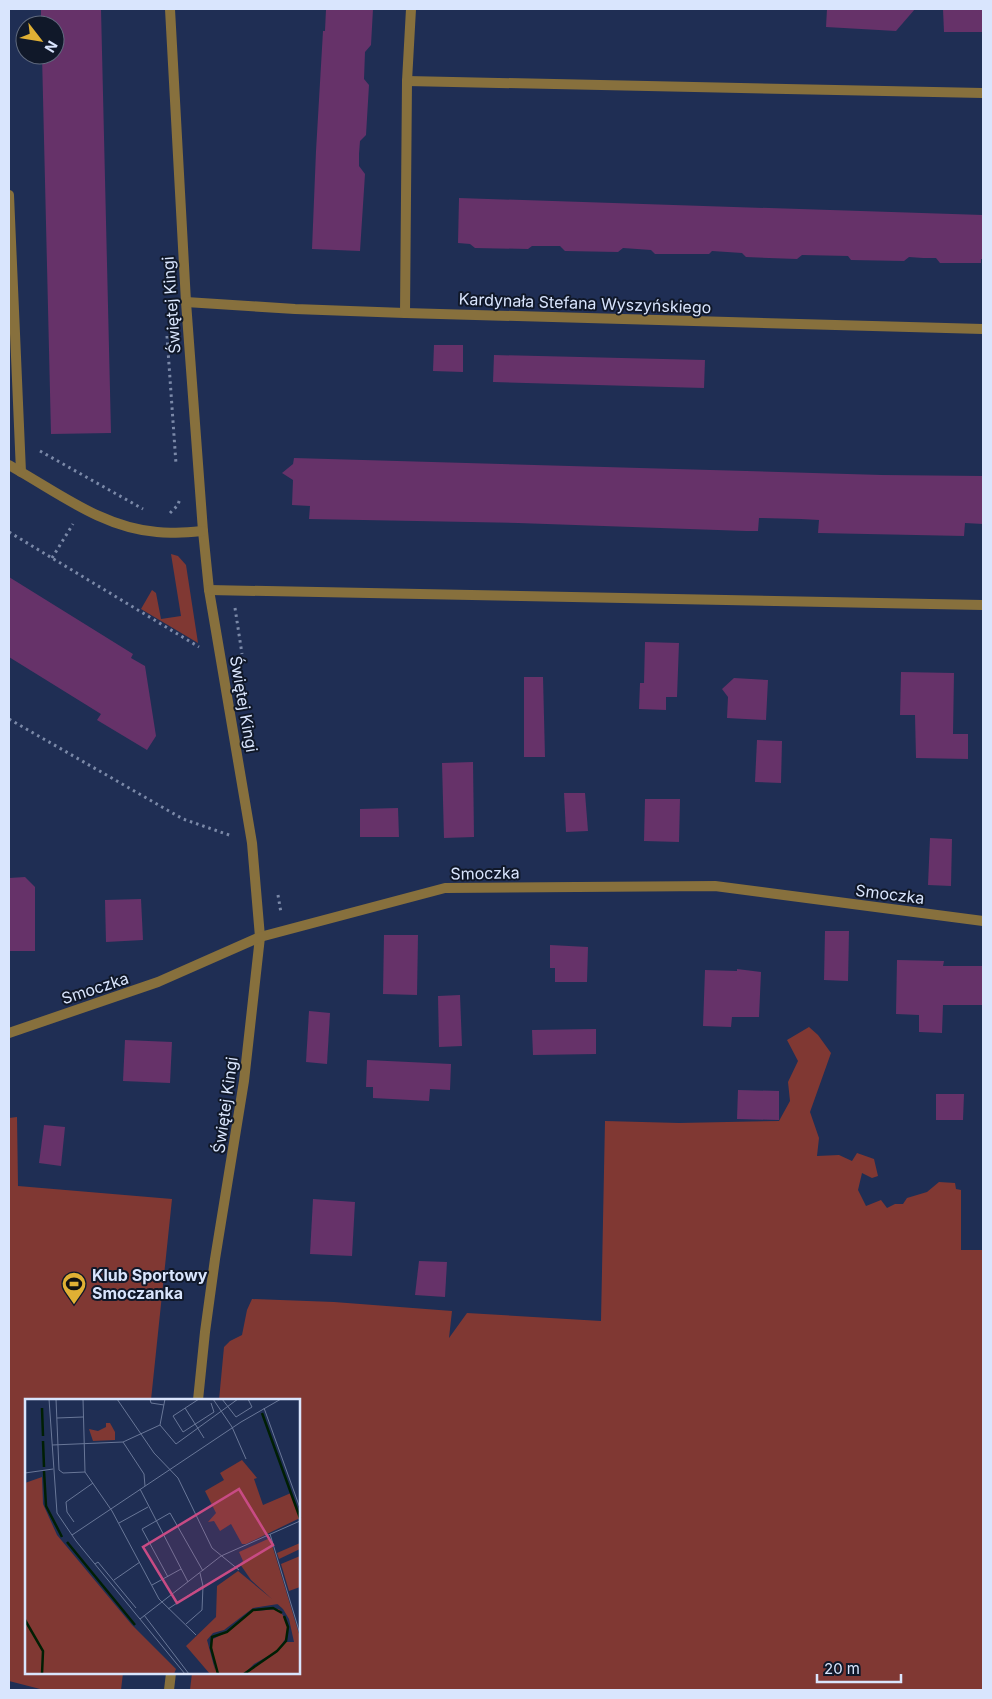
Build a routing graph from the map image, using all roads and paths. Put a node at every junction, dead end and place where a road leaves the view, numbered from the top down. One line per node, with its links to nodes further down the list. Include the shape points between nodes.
1 (170, 9): 6 (street, Świętej Kingi)
2 (412, 9): 3 (street)
3 (407, 81): 4 (street); 7 (street)
4 (983, 93)
5 (9, 196): 9 (street)
6 (186, 302): 7 (street, Kardynała Stefana Wyszyńskiego); 16 (street, Świętej Kingi)
7 (405, 313): 8 (street, Kardynała Stefana Wyszyńskiego)
8 (983, 328)
9 (20, 439): 11 (street); 14 (path)
10 (9, 465): 11 (street)
11 (21, 472): 13 (street)
12 (179, 492): 15 (path, via 178,505)
13 (82, 508): 16 (street, via 124,525 156,532); 18 (path)
14 (148, 512)
15 (166, 514)
16 (203, 531): 19 (street, Świętej Kingi)
17 (9, 532): 18 (path)
18 (52, 558): 21 (path)
19 (209, 590): 20 (street); 23 (street, Świętej Kingi)
20 (983, 605)
21 (204, 650)
22 (9, 719): 23 (path, via 183,819)
23 (252, 843): 25 (street, Świętej Kingi)
24 (983, 921): 25 (street, Smoczka, via 715,886 445,888)
25 (260, 937): 26 (street, Smoczka, via 158,982); 27 (street, Świętej Kingi, via 244,1081 205,1332)
26 (9, 1033)
27 (198, 1399)
28 (170, 1674): 29 (street)
29 (169, 1690)

